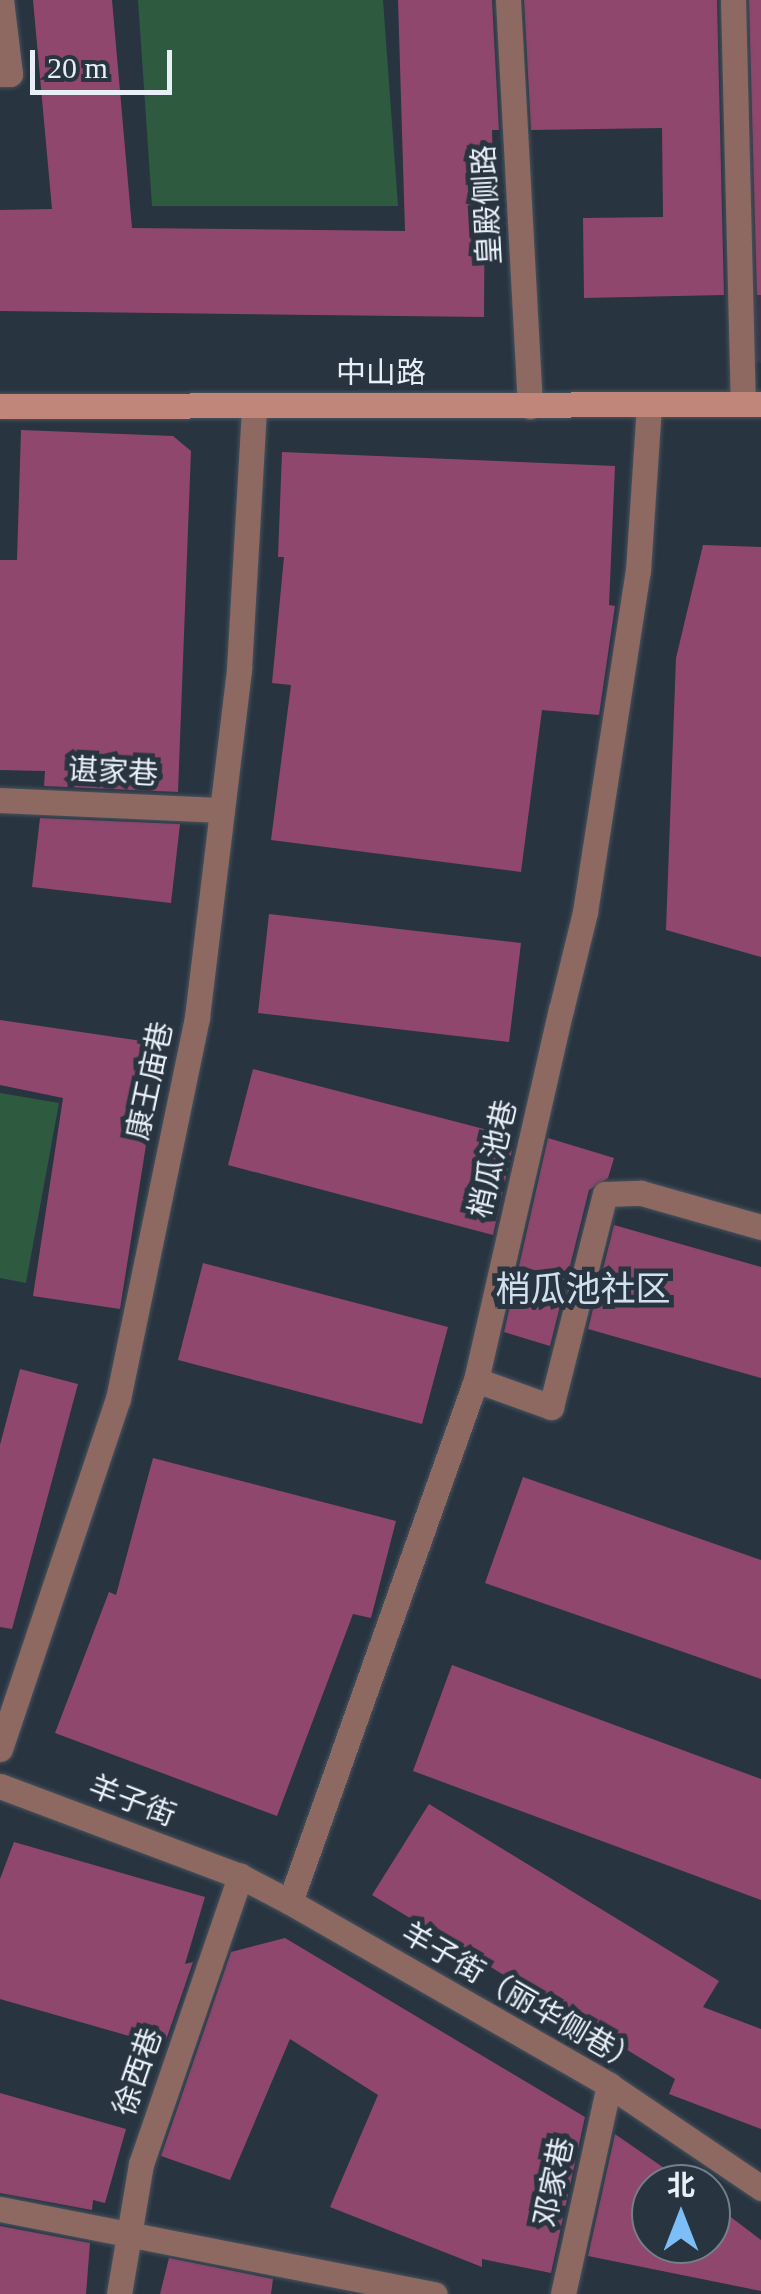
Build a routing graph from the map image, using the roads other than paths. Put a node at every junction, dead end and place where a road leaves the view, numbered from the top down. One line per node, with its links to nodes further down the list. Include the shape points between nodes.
1 (0, 0): 4 (street, via 10,74)
2 (508, 0): 9 (street, 皇殿侧路)
3 (732, 0): 5 (street)
4 (0, 74)
5 (752, 404): 7 (main road, 中山路)
6 (254, 405): 8 (main road, 中山路); 9 (main road, 中山路); 11 (street, 康王庙巷, via 239,669)
7 (649, 405): 9 (main road, 中山路); 13 (street, 梢瓜池巷, via 638,571 585,912)
8 (0, 406)
9 (530, 406)
10 (0, 800): 11 (street, 谌家巷)
11 (222, 810): 14 (street, 康王庙巷, via 197,1016 118,1399)
12 (761, 1227): 13 (street, via 641,1193 606,1194 552,1407)
13 (476, 1380): 17 (street, 梢瓜池巷)
14 (0, 1749)
15 (0, 1786): 16 (street, 羊子街)
16 (240, 1876): 17 (street, 羊子街（丽华侧巷）); 21 (street, 徐西巷, via 141,2164)
17 (290, 1902): 18 (street, 羊子街（丽华侧巷）)
18 (609, 2085): 19 (street, 羊子街（丽华侧巷）); 24 (street, 邓家巷)
19 (761, 2188)
20 (0, 2209): 21 (street)
21 (130, 2230): 22 (street, 徐西巷); 23 (street)
22 (120, 2294)
23 (435, 2294)
24 (563, 2294)

